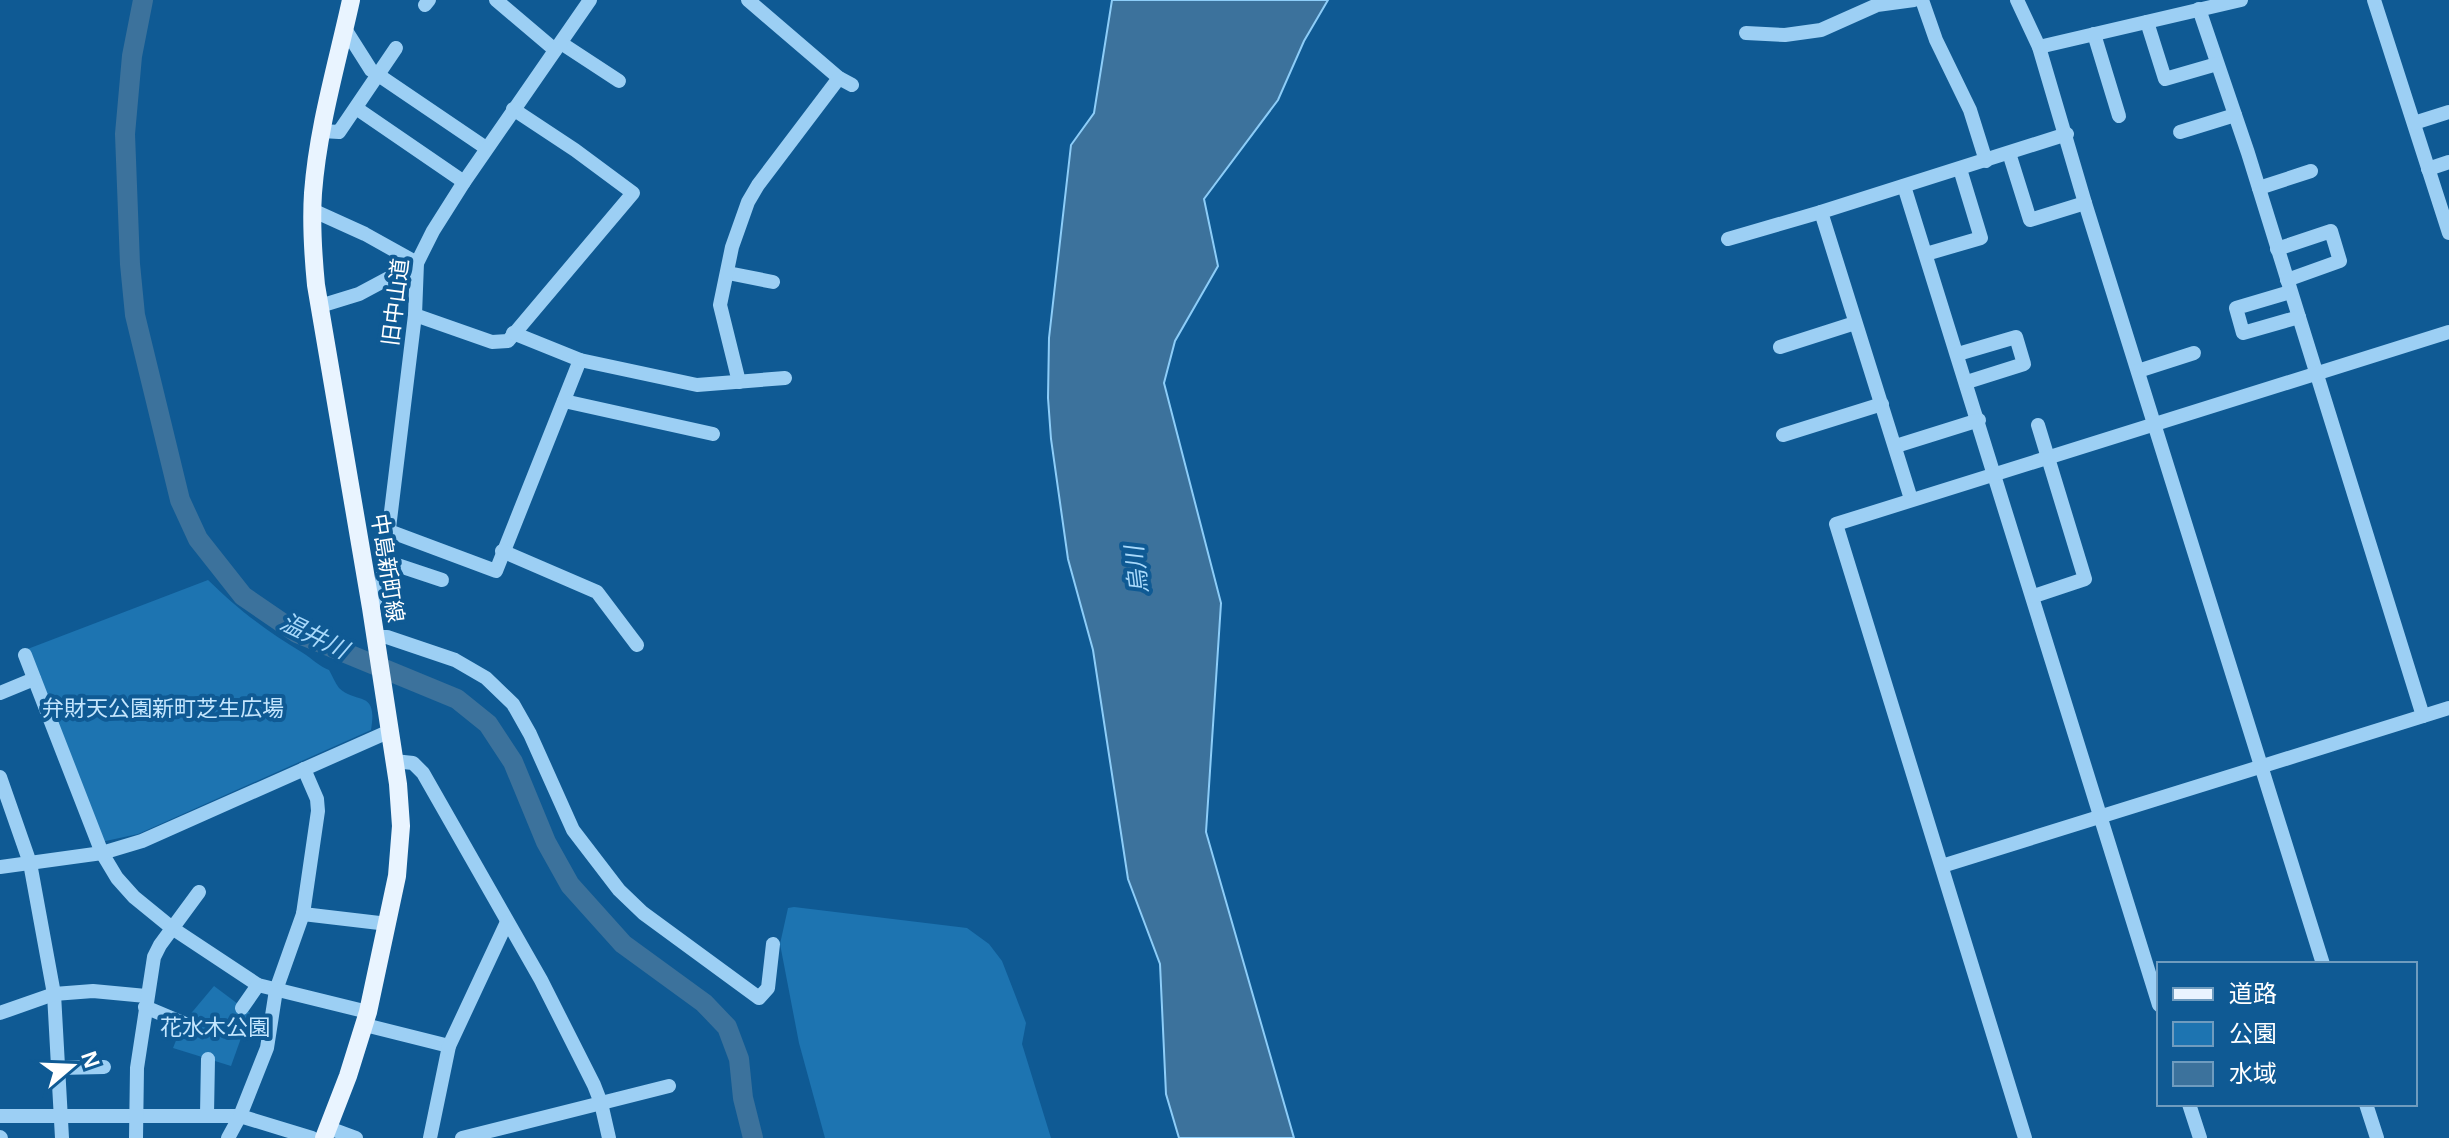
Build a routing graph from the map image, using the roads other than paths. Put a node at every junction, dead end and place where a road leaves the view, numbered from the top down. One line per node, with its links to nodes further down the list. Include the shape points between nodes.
1 (351, 0): 13 (main road, 中島新町線)
2 (496, 0): 16 (street)
3 (590, 0): 16 (street, 旧中山道)
4 (748, 0): 50 (street, via 846,81 748,202)
5 (1914, 0): 14 (street, via 1877,5 1821,30)
6 (1922, 0): 33 (street)
7 (2017, 0): 17 (street)
8 (2241, 0): 10 (street)
9 (2374, 0): 27 (street)
10 (2218, 2): 11 (street)
11 (2199, 9): 12 (street); 19 (street)
12 (2147, 22): 15 (street); 19 (street, via 2165,79)
13 (345, 29): 20 (street); 28 (main road, 中島新町線)
14 (1746, 33)
15 (2094, 34): 17 (street); 26 (street)
16 (558, 46): 21 (street); 23 (street, 旧中山道)
17 (2039, 47): 30 (street)
18 (396, 48): 20 (street)
19 (2217, 64): 25 (street)
20 (378, 75): 22 (street); 31 (street)
21 (619, 81)
22 (356, 108): 28 (street, via 339,132); 38 (street)
23 (513, 109): 31 (street, 旧中山道); 58 (street, via 633,193)
24 (2449, 112): 27 (street)
25 (2235, 115): 29 (street); 40 (street)
26 (2119, 116)
27 (2414, 123): 36 (street)
28 (322, 131): 42 (main road, 中島新町線)
29 (2180, 132)
30 (2067, 134): 32 (street); 41 (street)
31 (486, 148): 38 (street, 旧中山道)
32 (2009, 153): 33 (street); 41 (street, via 2030,220)
33 (1986, 161): 35 (street)
34 (2449, 162): 36 (street)
35 (1960, 169): 39 (street); 48 (street, via 1981,238)
36 (2428, 169): 44 (street)
37 (2311, 171): 40 (street)
38 (464, 182): 49 (street, 旧中山道)
39 (1904, 186): 43 (street); 48 (street)
40 (2259, 188): 47 (street)
41 (2085, 203): 63 (street)
42 (312, 210): 49 (street); 53 (main road, 中島新町線)
43 (1821, 212): 46 (street); 56 (street)
44 (2447, 217): 45 (street)
45 (2449, 233)
46 (1728, 239)
47 (2277, 249): 52 (street); 52 (street, via 2331,231 2340,261)
48 (1926, 254): 61 (street)
49 (417, 263): 53 (street, via 359,294); 54 (street, 旧中山道)
50 (728, 273): 51 (street); 66 (street, via 720,305)
51 (773, 282)
52 (2289, 286): 55 (street); 55 (street, via 2236,308 2243,333)
53 (320, 306): 84 (main road, 中島新町線)
54 (415, 315): 58 (street, via 492,342 508,341); 79 (street, 旧中山道)
55 (2299, 317): 64 (street)
56 (1855, 323): 59 (street); 69 (street)
57 (2449, 332): 64 (street)
58 (513, 333): 62 (street)
59 (1780, 347)
60 (2194, 353): 63 (street)
61 (1958, 354): 67 (street); 67 (street, via 2016,337 2024,364)
62 (580, 360): 66 (street, via 697,385); 68 (street)
63 (2138, 371): 71 (street)
64 (2315, 372): 71 (street); 91 (street)
65 (785, 378): 66 (street)
66 (739, 382)
67 (1967, 382): 70 (street)
68 (564, 401): 73 (street); 80 (street)
69 (1882, 404): 74 (street); 75 (street)
70 (1979, 420): 75 (street); 77 (street)
71 (2154, 424): 76 (street); 94 (street)
72 (2038, 425): 76 (street)
73 (713, 434)
74 (1783, 435)
75 (1896, 446): 78 (street)
76 (2048, 458): 77 (street); 83 (street, via 2085,579)
77 (1996, 475): 78 (street); 83 (street)
78 (1911, 499): 101 (street, via 1836,524)
79 (389, 531): 80 (street, via 496,571); 81 (street, 旧中山道)
80 (502, 551): 86 (street, via 597,592)
81 (385, 561): 82 (street); 84 (street, 旧中山道, via 381,589)
82 (442, 580)
83 (2034, 596): 98 (street)
84 (371, 608): 85 (main road, 中島新町線)
85 (375, 641): 92 (main road, 中島新町線); 108 (street, via 387,637 455,660 486,678 513,704 573,830 619,890 759,998 768,988)
86 (637, 645)
87 (25, 655): 88 (street)
88 (34, 679): 89 (street); 99 (street)
89 (0, 693)
90 (2449, 708): 91 (street)
91 (2423, 716): 94 (street)
92 (390, 731): 93 (main road, 中島新町線); 95 (street)
93 (394, 761): 105 (street, via 413,763 423,773); 106 (main road, 中島新町線, via 401,844)
94 (2260, 767): 98 (street); 109 (street)
95 (304, 769): 99 (street, via 142,841); 104 (street, via 318,811)
96 (0, 777): 97 (street)
97 (4, 804): 100 (street)
98 (2102, 816): 101 (street); 113 (street)
99 (102, 853): 100 (street); 107 (street, via 134,897)
100 (30, 863): 102 (street); 112 (street)
101 (1942, 866): 141 (street)
102 (0, 867)
103 (199, 892): 107 (street)
104 (303, 914): 106 (street); 111 (street)
105 (507, 922): 119 (street); 124 (street)
106 (388, 924): 117 (main road, 中島新町線)
107 (172, 928): 110 (street); 114 (street, via 154,957)
108 (773, 944)
109 (2322, 962)
110 (258, 985): 111 (street); 115 (street)
111 (276, 990): 117 (street); 131 (street, via 267,1048)
112 (54, 994): 114 (street, via 93,991); 116 (street); 122 (street)
113 (2157, 998)
114 (146, 1002): 118 (street); 129 (street)
115 (242, 1008)
116 (0, 1013)
117 (366, 1018): 119 (street); 132 (main road, 中島新町線)
118 (183, 1023)
119 (449, 1046): 138 (street)
120 (208, 1059): 127 (street)
121 (104, 1067): 122 (street)
122 (58, 1068): 128 (street)
123 (669, 1086): 124 (street)
124 (601, 1103): 139 (street); 140 (street)
125 (2190, 1106): 142 (street)
126 (2367, 1106): 143 (street)
127 (207, 1114): 129 (street); 131 (street)
128 (61, 1115): 129 (street); 130 (street); 133 (street)
129 (136, 1115): 134 (street)
130 (0, 1116)
131 (240, 1116): 135 (street); 136 (street)
132 (326, 1133): 137 (street)
133 (62, 1138)
134 (136, 1138)
135 (228, 1138)
136 (312, 1138)
137 (356, 1138)
138 (430, 1138)
139 (462, 1138)
140 (609, 1138)
141 (2025, 1138)
142 (2200, 1138)
143 (2377, 1138)

